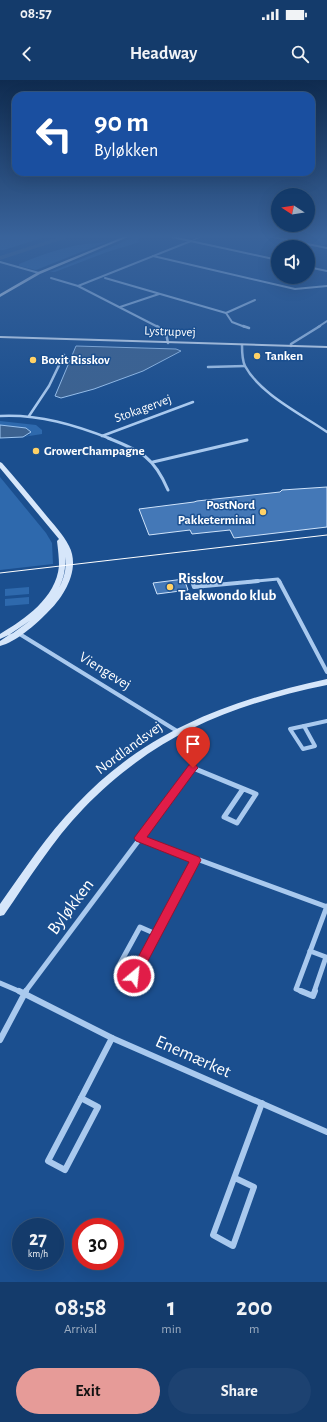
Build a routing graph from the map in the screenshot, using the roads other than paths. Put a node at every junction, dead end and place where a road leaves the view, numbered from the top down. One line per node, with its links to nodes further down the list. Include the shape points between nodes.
1 (92, 293): 5 (street)
2 (157, 293): 3 (street)
3 (160, 294): 5 (street); 6 (street)
4 (255, 300): 6 (street)
5 (120, 307): 10 (street, via 164,330 168,336)
6 (226, 312): 8 (street, via 232,322)
7 (327, 322): 12 (street)
8 (249, 328)
9 (0, 336): 10 (street, Lystrupvej)
10 (168, 343): 11 (street, Lystrupvej)
11 (242, 345): 12 (street, Lystrupvej); 15 (street)
12 (291, 346): 13 (street, Lystrupvej)
13 (327, 348)
14 (64, 355): 19 (street, via 49,386)
15 (245, 366): 16 (street); 20 (street, via 261,386)
16 (208, 367)
17 (193, 402): 21 (street, Stokagervej)
18 (0, 416): 19 (street, Stokagervej)
19 (29, 416): 21 (street, Stokagervej, via 53,420)
20 (327, 432)
21 (102, 436): 23 (street, Stokagervej, via 131,448)
22 (246, 440): 23 (street)
23 (152, 462): 25 (street, Stokagervej)
24 (0, 464): 27 (street, via 54,529 69,558 64,584 51,605 31,624)
25 (168, 490)
26 (190, 576): 30 (street, via 194,587 278,579)
27 (16, 632): 28 (street); 29 (street); 34 (street, Viengevej)
28 (0, 637)
29 (0, 644)
30 (327, 672)
31 (327, 682): 34 (street, Nordlandsvej, via 294,688 235,705)
32 (327, 721): 33 (street)
33 (304, 725): 33 (street, via 290,729 303,749 315,746)
34 (177, 731): 39 (street, Nordlandsvej, via 124,766 80,806 39,857)
35 (243, 789): 35 (street, Byløkken, via 224,817 238,823 256,794); 36 (street, Byløkken, via 193,768)
36 (140, 838): 37 (street); 43 (street, Byløkken)
37 (195, 860): 38 (street); 40 (street)
38 (327, 907): 41 (street)
39 (0, 912)
40 (156, 934): 40 (street, via 140,927 117,969 134,976)
41 (310, 951): 41 (street, via 296,989 313,996 326,957)
42 (0, 983): 43 (street, Enemærket)
43 (24, 993): 44 (street, Enemærket); 45 (street)
44 (112, 1038): 46 (street); 47 (street, Enemærket)
45 (0, 1040)
46 (80, 1098): 46 (street, via 48,1161 65,1170 98,1106)
47 (262, 1104): 48 (street, Enemærket); 49 (street)
48 (327, 1132)
49 (235, 1178): 49 (street, via 213,1235 233,1246 254,1187)

